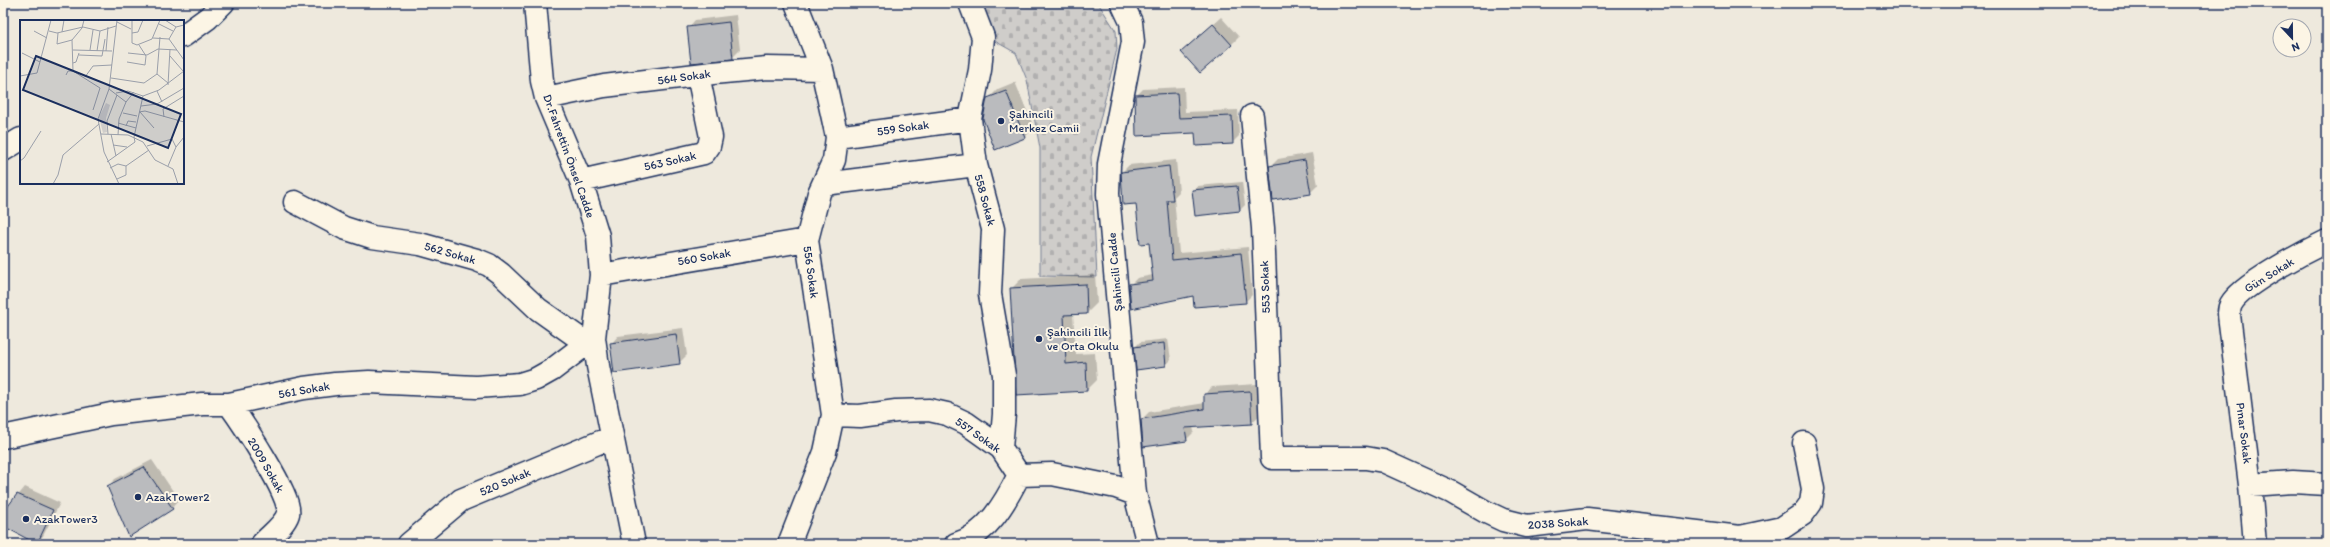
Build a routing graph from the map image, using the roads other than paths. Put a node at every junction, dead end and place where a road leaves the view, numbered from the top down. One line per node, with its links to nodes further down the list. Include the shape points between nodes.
1 (223, 3): 6 (street)
2 (535, 3): 9 (street, Dr.Fahrettin Önsel Cadde, via 542,81)
3 (796, 3): 7 (street, 556 Sokak)
4 (970, 3): 11 (street, 558 Sokak, via 983,37 980,70)
5 (1122, 3): 34 (street, Şahincili Cadde, via 1131,22 1133,42 1109,164 1108,194)
6 (184, 35)
7 (822, 69): 8 (street, 564 Sokak, via 767,68); 12 (street, 556 Sokak)
8 (698, 75): 9 (street, 564 Sokak, via 604,86); 16 (street, 563 Sokak, via 711,137 704,153)
9 (546, 98): 16 (street, Dr.Fahrettin Önsel Cadde)
10 (1252, 116): 30 (street, 553 Sokak, via 1262,228)
11 (970, 119): 12 (street, 559 Sokak); 15 (street, 558 Sokak)
12 (837, 137): 17 (street, 556 Sokak, via 834,160)
13 (20, 140): 14 (street)
14 (3, 150)
15 (976, 165): 17 (street); 29 (street, 558 Sokak, via 993,229 990,294 1004,375)
16 (581, 181): 21 (street, Dr.Fahrettin Önsel Cadde, via 598,236)
17 (824, 184): 19 (street, 556 Sokak, via 819,193)
18 (295, 202): 23 (street, 562 Sokak, via 344,228 372,237 404,240 477,260 501,274 538,309)
19 (807, 240): 21 (street, 560 Sokak); 25 (street, 556 Sokak)
20 (2327, 241): 22 (street, Gün Sokak, via 2246,289 2230,305)
21 (601, 275): 23 (street, Dr.Fahrettin Önsel Cadde)
22 (2230, 322): 33 (street, Pınar Sokak)
23 (590, 341): 24 (street, 561 Sokak, via 552,370 520,384 476,387 369,382 335,384); 27 (street, Dr.Fahrettin Önsel Cadde)
24 (229, 404): 26 (street, 561 Sokak, via 202,404 111,414); 37 (street, 2009 Sokak, via 279,484 288,504 289,513)
25 (833, 415): 29 (street, 557 Sokak, via 843,417 929,410 947,414 966,423); 40 (street, 556 Sokak, via 825,452)
26 (3, 437)
27 (612, 437): 38 (street, 520 Sokak, via 461,500); 39 (street, Dr.Fahrettin Önsel Cadde)
28 (1804, 443): 36 (street, 2038 Sokak, via 1814,489 1811,503 1803,514 1782,528)
29 (1001, 448): 31 (street, 557 Sokak)
30 (1272, 458): 35 (street, 2038 Sokak, via 1366,458 1383,461)
31 (1019, 475): 34 (street, via 1052,474 1116,487); 41 (street, via 989,522 967,541)
32 (2327, 484): 33 (street, via 2294,482)
33 (2250, 485): 43 (street, Pınar Sokak)
34 (1135, 494): 42 (street, Şahincili Cadde)
35 (1535, 535): 36 (street, 2038 Sokak, via 1587,519)
36 (1741, 540)
37 (262, 544)
38 (409, 544)
39 (634, 544)
40 (789, 544)
41 (956, 544)
42 (1148, 544)
43 (2255, 544)

